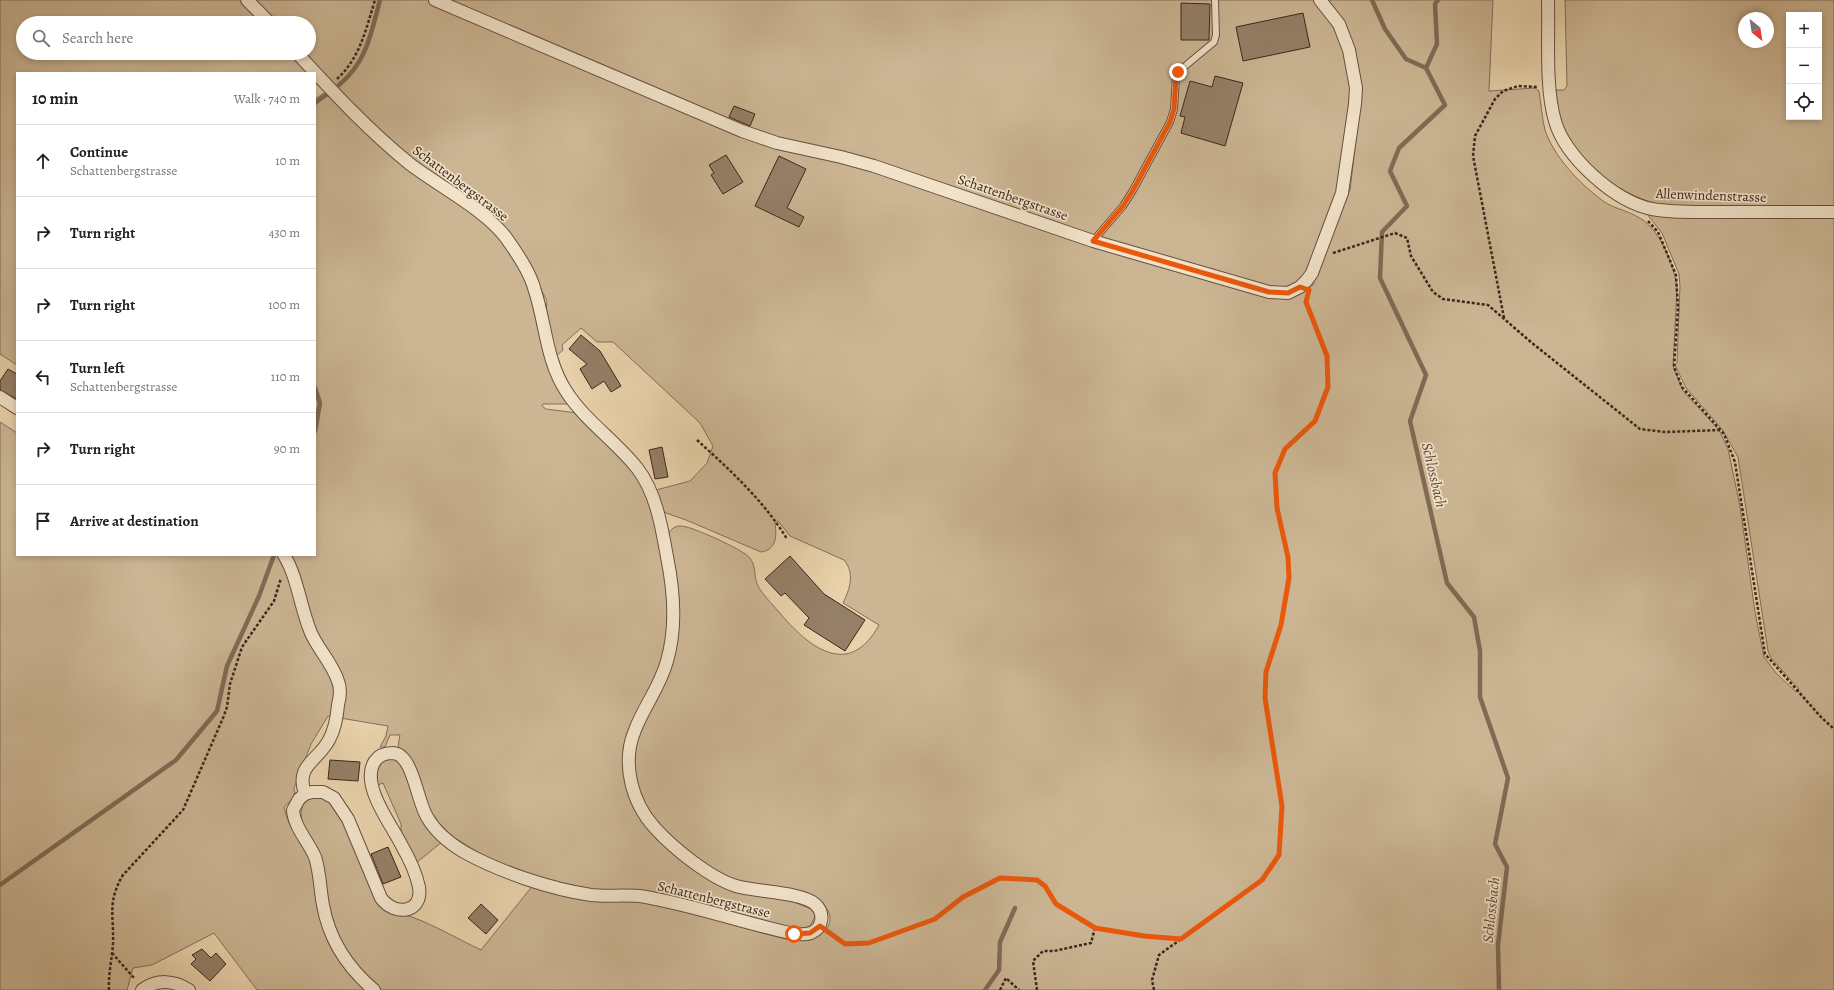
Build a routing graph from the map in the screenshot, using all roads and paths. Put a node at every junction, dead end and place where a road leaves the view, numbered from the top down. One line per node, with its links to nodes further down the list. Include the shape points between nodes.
1 (247, 0): 7 (street)
2 (375, 0): 12 (path, via 361,46 346,71)
3 (435, 0): 15 (street, Schattenbergstrasse, via 777,144 841,156 874,166)
4 (1214, 0): 15 (lane, via 1214,42 1178,72 1170,122 1123,206)
5 (1320, 0): 17 (street, via 1339,24 1349,50 1354,76 1355,104 1338,205 1312,273)
6 (1548, 0): 11 (street, Allenwindenstrasse)
7 (263, 16)
8 (304, 60): 9 (street, Schattenbergstrasse)
9 (315, 72)
10 (316, 73): 12 (street, Schattenbergstrasse)
11 (1550, 85): 13 (street, Allenwindenstrasse, via 1554,120 1561,138 1581,164 1599,181); 18 (path, via 1532,88 1518,86 1503,91 1495,98 1476,136 1473,156)
12 (329, 87): 28 (street, Schattenbergstrasse, via 374,133 432,181 482,214 504,235 535,288 550,356 560,382 584,414 629,459 646,483 657,512 668,562 673,622 664,671 634,730 629,750 631,780 641,810 662,836 710,873 734,885 808,900 819,908 822,917)
13 (1637, 204): 14 (street, Allenwindenstrasse, via 1652,209 1687,212); 21 (path, via 1643,216 1658,232 1676,275 1678,308 1674,367 1682,387)
14 (1834, 212)
15 (1093, 241): 17 (street, Schattenbergstrasse, via 1269,292 1288,293)
16 (1327, 255): 18 (path, via 1395,232 1407,238 1411,256 1433,292 1443,299 1488,305)
17 (1300, 287): 30 (path, via 1309,290 1306,302 1327,356 1328,387 1315,421 1285,449 1275,473 1277,508 1288,557 1289,578 1281,625 1266,672 1265,698 1282,806 1279,855 1262,880)
18 (1504, 318): 21 (path, via 1532,344 1640,429 1665,432)
19 (0, 398): 20 (street)
20 (16, 407)
21 (1722, 430): 26 (path, via 1735,462 1765,654)
22 (697, 440): 23 (path, via 770,513)
23 (787, 539)
24 (284, 556): 27 (street, via 311,633 334,671 340,687 332,735 307,766 302,777)
25 (283, 573): 31 (path, via 274,601 242,647 233,672 223,718 191,796 176,820 123,875 116,886 112,899)
26 (1834, 729)
27 (305, 794): 28 (street, Schattenbergstrasse, via 323,792 338,802 348,819 381,898 387,906 396,910 411,908 417,901 419,892 413,868 373,792 372,766 377,757 387,753 396,753 404,758 422,809 437,830 462,851 490,864 568,891 593,895 644,897 794,934 810,933); 35 (street, via 295,805 293,814 316,862 323,906 331,932 351,967)
28 (820, 926): 29 (path, via 845,944 869,943 935,919 963,897 1000,878 1037,880 1045,886 1056,904)
29 (1095, 928): 30 (path); 38 (path, via 1091,943 1043,951 1033,962)
30 (1181, 939): 39 (path, via 1159,955 1152,980)
31 (112, 953): 32 (path); 33 (path)
32 (143, 989): 34 (street, via 160,982 169,982)
33 (109, 990)
34 (189, 990)
35 (374, 990)
36 (1000, 990): 37 (path, via 1006,978)
37 (1019, 990)
38 (1037, 990)
39 (1154, 990)

